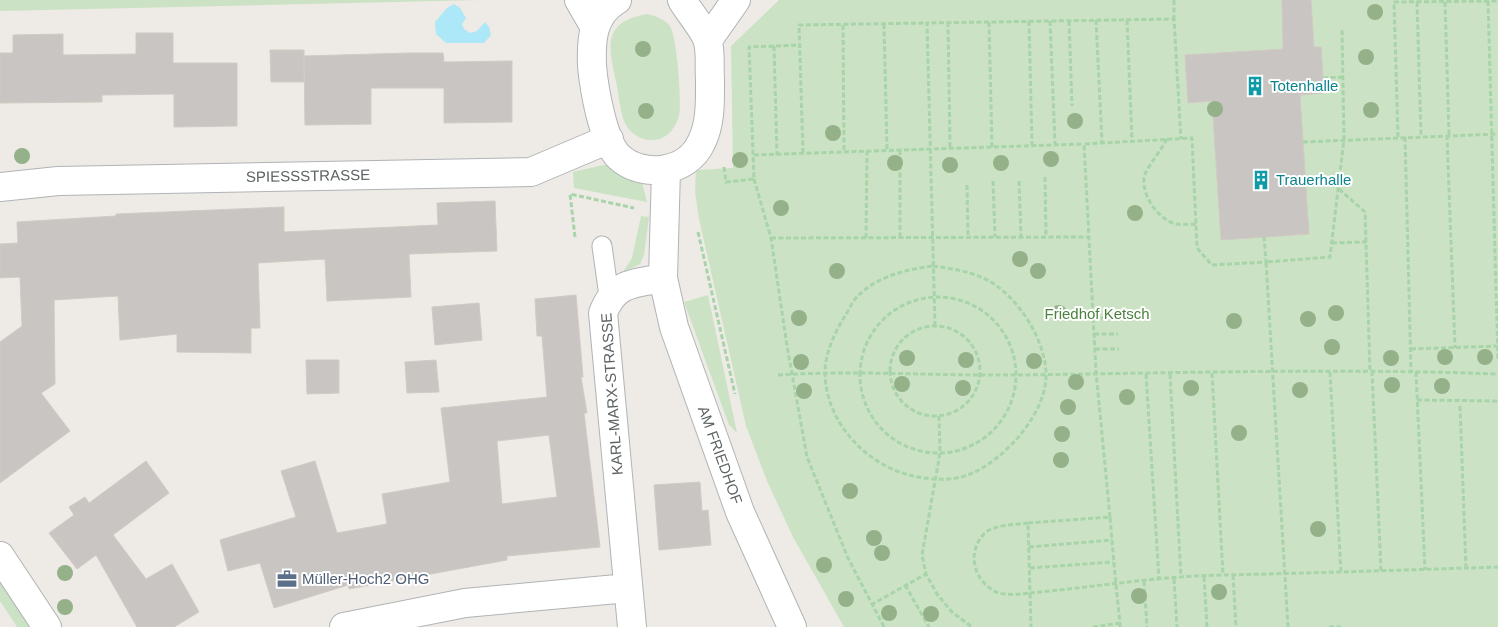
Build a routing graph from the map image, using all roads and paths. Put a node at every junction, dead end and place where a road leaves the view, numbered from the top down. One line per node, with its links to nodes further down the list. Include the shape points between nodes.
1 (579, 0): 21 (street)
2 (617, 0): 21 (street, via 608,6)
3 (682, 0): 23 (street)
4 (736, 0): 23 (street)
5 (1174, 0): 10 (path)
6 (1498, 1): 9 (path)
7 (1417, 2): 8 (path); 32 (path, via 1394,2); 34 (path)
8 (1446, 2): 9 (path); 31 (path)
9 (1488, 2): 29 (path)
10 (1174, 19): 12 (path); 36 (path)
11 (1096, 20): 12 (path); 15 (path); 40 (path)
12 (1128, 20): 39 (path)
13 (1029, 21): 14 (path); 17 (path); 44 (path)
14 (1050, 21): 15 (path); 42 (path)
15 (1069, 21): 28 (path)
16 (948, 22): 17 (path); 18 (path); 46 (path)
17 (989, 22): 45 (path)
18 (927, 23): 19 (path); 47 (path)
19 (884, 24): 20 (path); 48 (path)
20 (842, 25): 24 (path, via 799,25); 51 (path)
21 (594, 26): 35 (street, via 593,70)
22 (1342, 30): 26 (path)
23 (708, 40): 56 (street, via 709,122 701,145 686,160)
24 (800, 45): 25 (path); 52 (path)
25 (774, 46): 53 (path, via 749,47); 54 (path)
26 (1343, 77): 27 (path); 37 (path)
27 (1324, 78)
28 (1072, 106)
29 (1492, 134): 30 (path); 31 (path); 89 (path)
30 (1498, 134)
31 (1448, 135): 34 (path); 90 (path)
32 (1398, 137): 33 (path); 37 (path)
33 (1405, 137): 34 (path); 93 (path)
34 (1421, 137)
35 (609, 139): 56 (street, via 619,156 633,165 651,171); 62 (street, SPIESSSTRASSE, via 531,172 58,181)
36 (1181, 139): 38 (path); 64 (path, via 1192,138)
37 (1344, 139): 41 (path); 63 (path)
38 (1167, 140): 39 (path); 64 (path, via 1146,173 1143,187 1160,215 1175,224)
39 (1132, 141): 40 (path)
40 (1102, 142): 43 (path)
41 (1303, 142)
42 (1055, 144): 43 (path); 44 (path)
43 (1084, 144): 72 (path)
44 (1032, 146): 45 (path)
45 (992, 147): 46 (path)
46 (950, 148): 47 (path)
47 (932, 149): 49 (path); 67 (path)
48 (887, 150): 49 (path); 50 (path)
49 (900, 150): 66 (path)
50 (867, 151): 51 (path); 75 (path)
51 (844, 152): 52 (path)
52 (803, 153): 54 (path)
53 (754, 155): 54 (path); 58 (path)
54 (777, 155)
55 (725, 168): 58 (path, via 726,182)
56 (666, 170): 81 (street)
57 (1045, 177): 71 (path)
58 (754, 179): 74 (path)
59 (993, 181): 69 (path)
60 (1019, 181): 70 (path)
61 (967, 185): 68 (path)
62 (0, 187)
63 (1339, 188): 76 (path, via 1365,212); 77 (path)
64 (1196, 224): 79 (path, via 1197,248 1212,265)
65 (697, 226): 113 (path)
66 (900, 237): 67 (path); 75 (path)
67 (933, 237): 68 (path); 80 (path)
68 (968, 237): 69 (path)
69 (995, 237): 70 (path)
70 (1022, 237): 71 (path)
71 (1046, 237): 72 (path)
72 (1090, 237): 84 (path)
73 (1264, 237): 79 (path)
74 (771, 238): 75 (path); 105 (path)
75 (866, 238)
76 (1366, 242): 77 (path); 95 (path)
77 (1332, 243): 79 (path, via 1330,257)
78 (602, 246): 82 (lane)
79 (1266, 262): 100 (path)
80 (933, 266): 83 (path); 97 (path, via 910,268 881,280 857,296 830,346); 107 (path, via 964,271 994,284 1018,306 1036,335)
81 (663, 278): 82 (street, KARL-MARX-STRASSE, via 626,285); 151 (street, AM FRIEDHOF, via 674,328 740,512)
82 (609, 296): 143 (street, KARL-MARX-STRASSE, via 603,313)
83 (933, 297): 86 (path); 98 (path, via 915,299 896,308 879,323 866,341); 112 (path, via 960,301 997,325 1009,343)
84 (1093, 318): 85 (path); 87 (path)
85 (1118, 318)
86 (935, 326): 103 (path, via 921,328 898,345); 106 (path, via 950,328 963,335 973,346)
87 (1094, 334): 88 (path); 91 (path)
88 (1118, 334)
89 (1498, 346): 90 (path); 94 (path)
90 (1455, 348): 93 (path)
91 (1095, 349): 92 (path); 99 (path)
92 (1119, 349)
93 (1411, 349): 96 (path)
94 (1498, 361)
95 (1371, 371): 96 (path); 101 (path); 130 (path)
96 (1411, 371): 102 (path)
97 (825, 372): 98 (path); 105 (path); 119 (path, via 830,400 843,428 866,455 898,474)
98 (859, 372): 103 (path); 118 (path, via 864,400 886,432 921,450)
99 (1096, 372): 107 (path); 108 (path); 120 (path)
100 (1271, 372): 101 (path); 104 (path); 135 (path)
101 (1330, 372): 131 (path)
102 (1416, 372): 110 (path); 114 (path)
103 (890, 373): 106 (path); 117 (path, via 900,399 911,409)
104 (1212, 373): 109 (path); 133 (path)
105 (792, 374): 111 (path); 145 (path, via 807,457)
106 (980, 374): 112 (path); 117 (path, via 971,398 962,407)
107 (1046, 374): 112 (path); 119 (path, via 1039,406 1023,432 1000,457 969,475)
108 (1146, 374): 109 (path); 139 (path)
109 (1170, 374): 138 (path)
110 (1498, 374)
111 (778, 375)
112 (1017, 375): 118 (path, via 1010,407 999,426 982,440 962,449)
113 (735, 396)
114 (1417, 400): 115 (path); 129 (path)
115 (1498, 401)
116 (1460, 406): 128 (path)
117 (938, 416): 118 (path)
118 (940, 452): 119 (path)
119 (935, 480): 132 (path, via 922,555)
120 (1110, 517): 121 (path); 122 (path)
121 (1028, 523): 123 (path); 144 (path, via 997,527 984,534 974,552 974,567 984,583 997,593)
122 (1112, 540): 123 (path); 125 (path)
123 (1029, 547): 127 (path)
124 (0, 556): 148 (street)
125 (1113, 562): 127 (path); 141 (path)
126 (1498, 567): 128 (path)
127 (1030, 568): 144 (path)
128 (1466, 568): 129 (path)
129 (1424, 570): 130 (path)
130 (1381, 572): 131 (path)
131 (1341, 573): 135 (path)
132 (926, 574): 142 (path); 154 (path, via 952,612)
133 (1223, 575): 134 (path); 136 (path)
134 (1233, 575): 135 (path); 160 (path)
135 (1285, 575): 161 (path)
136 (1204, 577): 138 (path); 159 (path)
137 (1174, 578): 138 (path); 139 (path); 158 (path)
138 (1182, 578)
139 (1159, 579): 140 (path)
140 (1144, 581): 141 (path); 157 (path)
141 (1116, 584): 144 (path); 146 (path)
142 (905, 585): 145 (path); 153 (path)
143 (628, 588): 149 (street, via 465,604); 150 (street, KARL-MARX-STRASSE)
144 (1030, 593): 155 (path)
145 (871, 605): 152 (path)
146 (1120, 625): 156 (path)
147 (1341, 626): 162 (path)
148 (47, 627)
149 (344, 627)
150 (632, 627)
151 (792, 627)
152 (884, 627)
153 (929, 627)
154 (972, 627)
155 (1031, 627)
156 (1093, 627)
157 (1147, 627)
158 (1177, 627)
159 (1206, 627)
160 (1236, 627)
161 (1288, 627)
162 (1329, 627)

